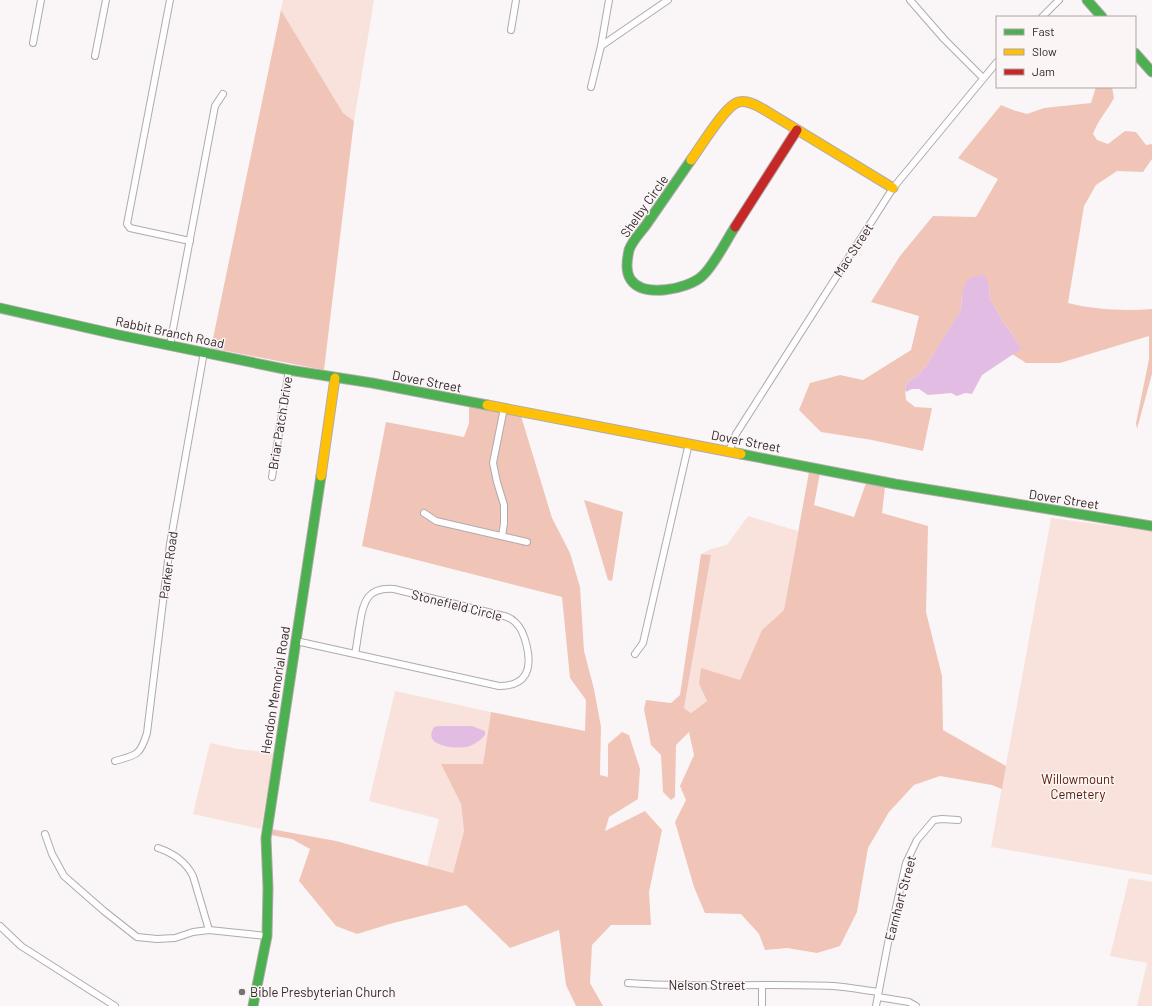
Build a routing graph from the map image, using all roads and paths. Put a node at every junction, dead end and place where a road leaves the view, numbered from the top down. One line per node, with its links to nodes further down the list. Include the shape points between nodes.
1 (41, 0): 13 (street)
2 (106, 0): 16 (street)
3 (170, 0): 24 (street, via 127,224 130,228)
4 (516, 0): 12 (street)
5 (609, 0): 14 (street)
6 (668, 0): 14 (street)
7 (910, 0): 19 (street)
8 (1059, 0): 10 (street)
9 (1087, 0): 11 (street)
10 (1043, 16)
11 (1101, 16)
12 (511, 30)
13 (33, 43)
14 (601, 46): 20 (street)
15 (1136, 54): 18 (street)
16 (95, 56)
17 (996, 63): 19 (street, Mac Street)
18 (1152, 72)
19 (983, 78): 23 (street, Mac Street)
20 (592, 88)
21 (223, 94): 24 (street, via 215,106)
22 (797, 130): 22 (street, Shelby Circle, via 705,274 681,288 649,290 638,287 631,280 626,271 630,248 733,103 744,101 753,104); 23 (street, Shelby Circle)
23 (893, 188): 32 (street, Mac Street, via 736,434)
24 (190, 241): 26 (street)
25 (0, 308): 26 (street, Rabbit Branch Road)
26 (170, 345): 27 (street, Rabbit Branch Road)
27 (204, 352): 28 (street, Rabbit Branch Road); 41 (street, Parker Road, via 170,544 147,733 138,752)
28 (289, 370): 29 (street, Rabbit Branch Road); 33 (street, Briar Patch Drive)
29 (335, 378): 30 (street, Dover Street); 38 (street, Hendon Memorial Road)
30 (504, 408): 31 (street, Dover Street); 36 (street, via 493,463 504,505)
31 (689, 443): 32 (street, Dover Street); 40 (street, via 643,643)
32 (728, 451): 35 (street, Dover Street, via 895,484)
33 (272, 477)
34 (424, 512): 36 (street, via 436,521)
35 (1152, 526)
36 (502, 536): 37 (street)
37 (527, 542)
38 (296, 641): 39 (street, Stonefield Circle); 47 (street, Hendon Memorial Road, via 266,838)
39 (355, 654): 39 (street, Stonefield Circle, via 499,686 515,684 523,679 530,659 524,634 515,621 504,616 386,588 377,590 362,607)
40 (635, 654)
41 (115, 760)
42 (958, 820): 50 (street, Earnhart Street, via 934,820 917,840 906,863)
43 (46, 834): 46 (street, via 52,854 64,876 137,937 175,938)
44 (158, 848): 46 (street, via 170,852 190,870)
45 (0, 926): 51 (street, via 21,946)
46 (208, 930): 47 (street)
47 (267, 936): 52 (street, Hendon Memorial Road)
48 (628, 983): 49 (street, Nelson Street)
49 (762, 985): 50 (street, Nelson Street, via 834,986); 53 (street)
50 (878, 994): 54 (street, Earnhart Street); 55 (street, Nelson Street)
51 (115, 1006)
52 (253, 1006)
53 (762, 1006)
54 (876, 1006)
55 (916, 1006)

